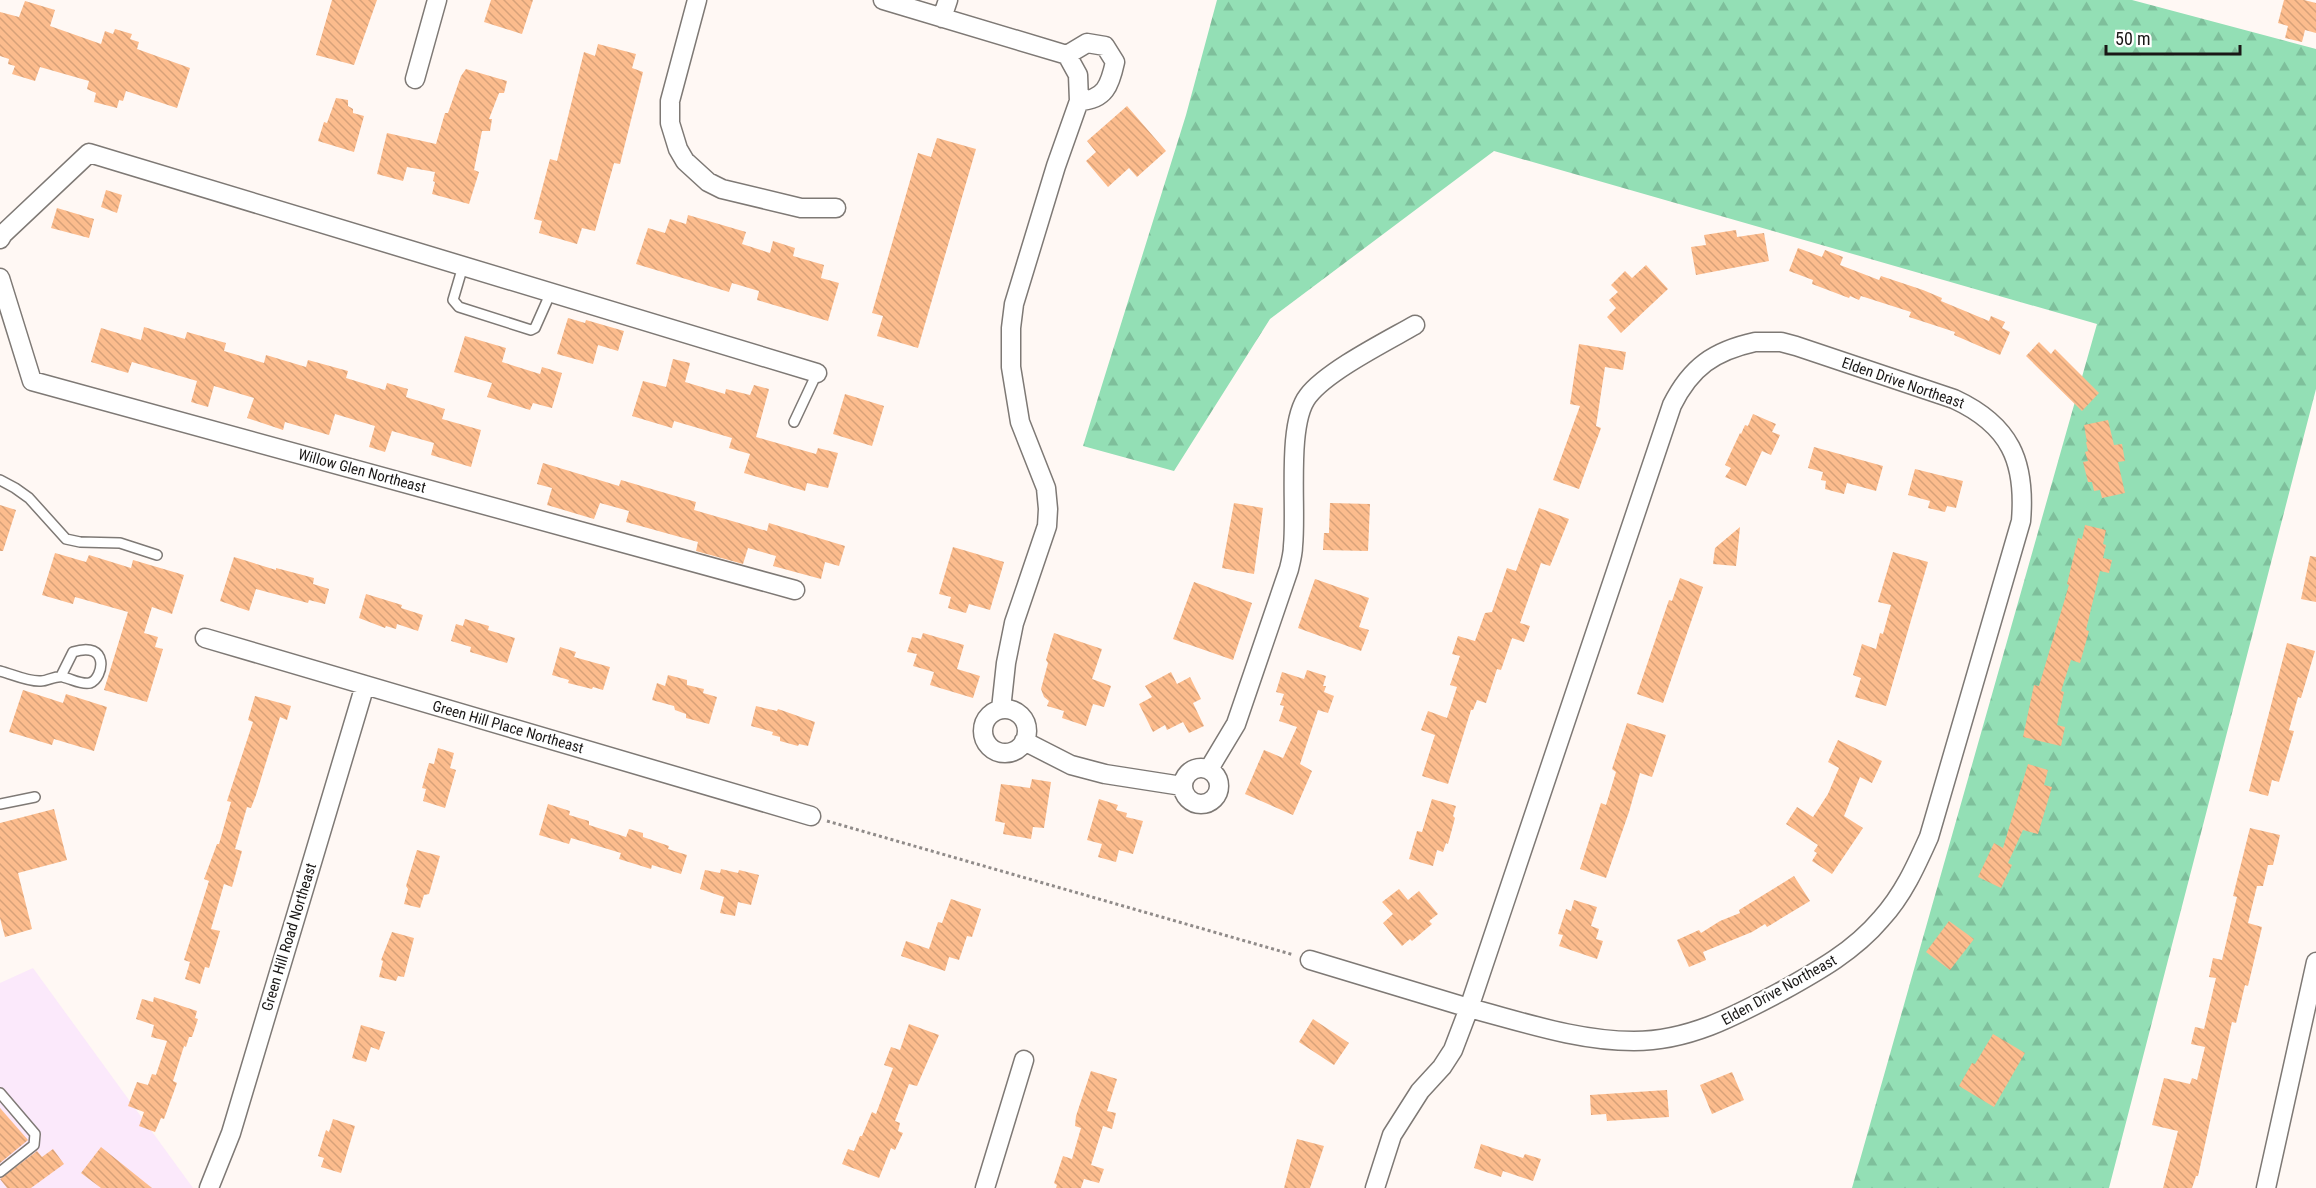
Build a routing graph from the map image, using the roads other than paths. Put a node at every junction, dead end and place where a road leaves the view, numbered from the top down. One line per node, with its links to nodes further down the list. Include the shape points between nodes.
1 (437, 0): 6 (street)
2 (697, 0): 8 (street, via 670,101 670,123 685,161 722,189 801,208)
3 (883, 0): 4 (street)
4 (945, 9): 5 (street)
5 (1067, 55): 7 (street, via 1078,75); 7 (street, via 1087,43 1105,46 1115,62 1111,82 1101,95)
6 (415, 79)
7 (1079, 101): 23 (street, via 1014,304 1013,378 1020,422 1046,488 1048,509 1047,526 1014,623)
8 (836, 208)
9 (1, 236): 10 (street, via 89,153)
10 (463, 266): 12 (street); 12 (lane, via 453,300 459,307 531,330)
11 (0, 278): 18 (street, Willow Glen Northeast, via 32,381)
12 (551, 292): 14 (street)
13 (1415, 325): 25 (street, via 1318,385 1304,401 1296,430 1290,568 1236,724)
14 (818, 373): 15 (lane)
15 (794, 423)
16 (0, 480): 17 (lane, via 29,498 66,539 120,543)
17 (157, 555)
18 (795, 590)
19 (205, 638): 22 (street, Green Hill Place Northeast)
20 (0, 671): 21 (lane, via 40,681)
21 (61, 676): 21 (lane, via 90,683 96,679 101,658 92,650 73,652)
22 (365, 685): 29 (street, Green Hill Place Northeast); 36 (street, Green Hill Road Northeast, via 231,1133)
23 (1001, 709): 24 (street, via 1023,718); 24 (street, via 984,724 990,747 1012,752)
24 (1024, 741): 26 (street, via 1071,765)
25 (1209, 769): 26 (street, via 1194,769); 26 (street, via 1215,773 1220,787 1214,800 1201,805 1188,799)
26 (1182, 786)
27 (35, 797): 28 (lane)
28 (0, 804)
29 (811, 816)
30 (1310, 960): 32 (street)
31 (2316, 962): 39 (street)
32 (1469, 1008): 32 (street, Elden Drive Northeast, via 1672,405 1689,377 1708,359 1731,347 1781,342 1954,399 1989,419 2018,464 2024,493 2021,520 1929,837 1909,880 1882,919 1819,971 1732,1018 1678,1036 1635,1041 1592,1039); 38 (street, Elden Drive Northeast, via 1454,1050 1420,1091 1392,1135)
33 (1024, 1059): 37 (street)
34 (0, 1093): 35 (lane, via 35,1134 34,1145)
35 (0, 1172)
36 (209, 1188)
37 (985, 1188)
38 (1375, 1188)
39 (2266, 1188)

